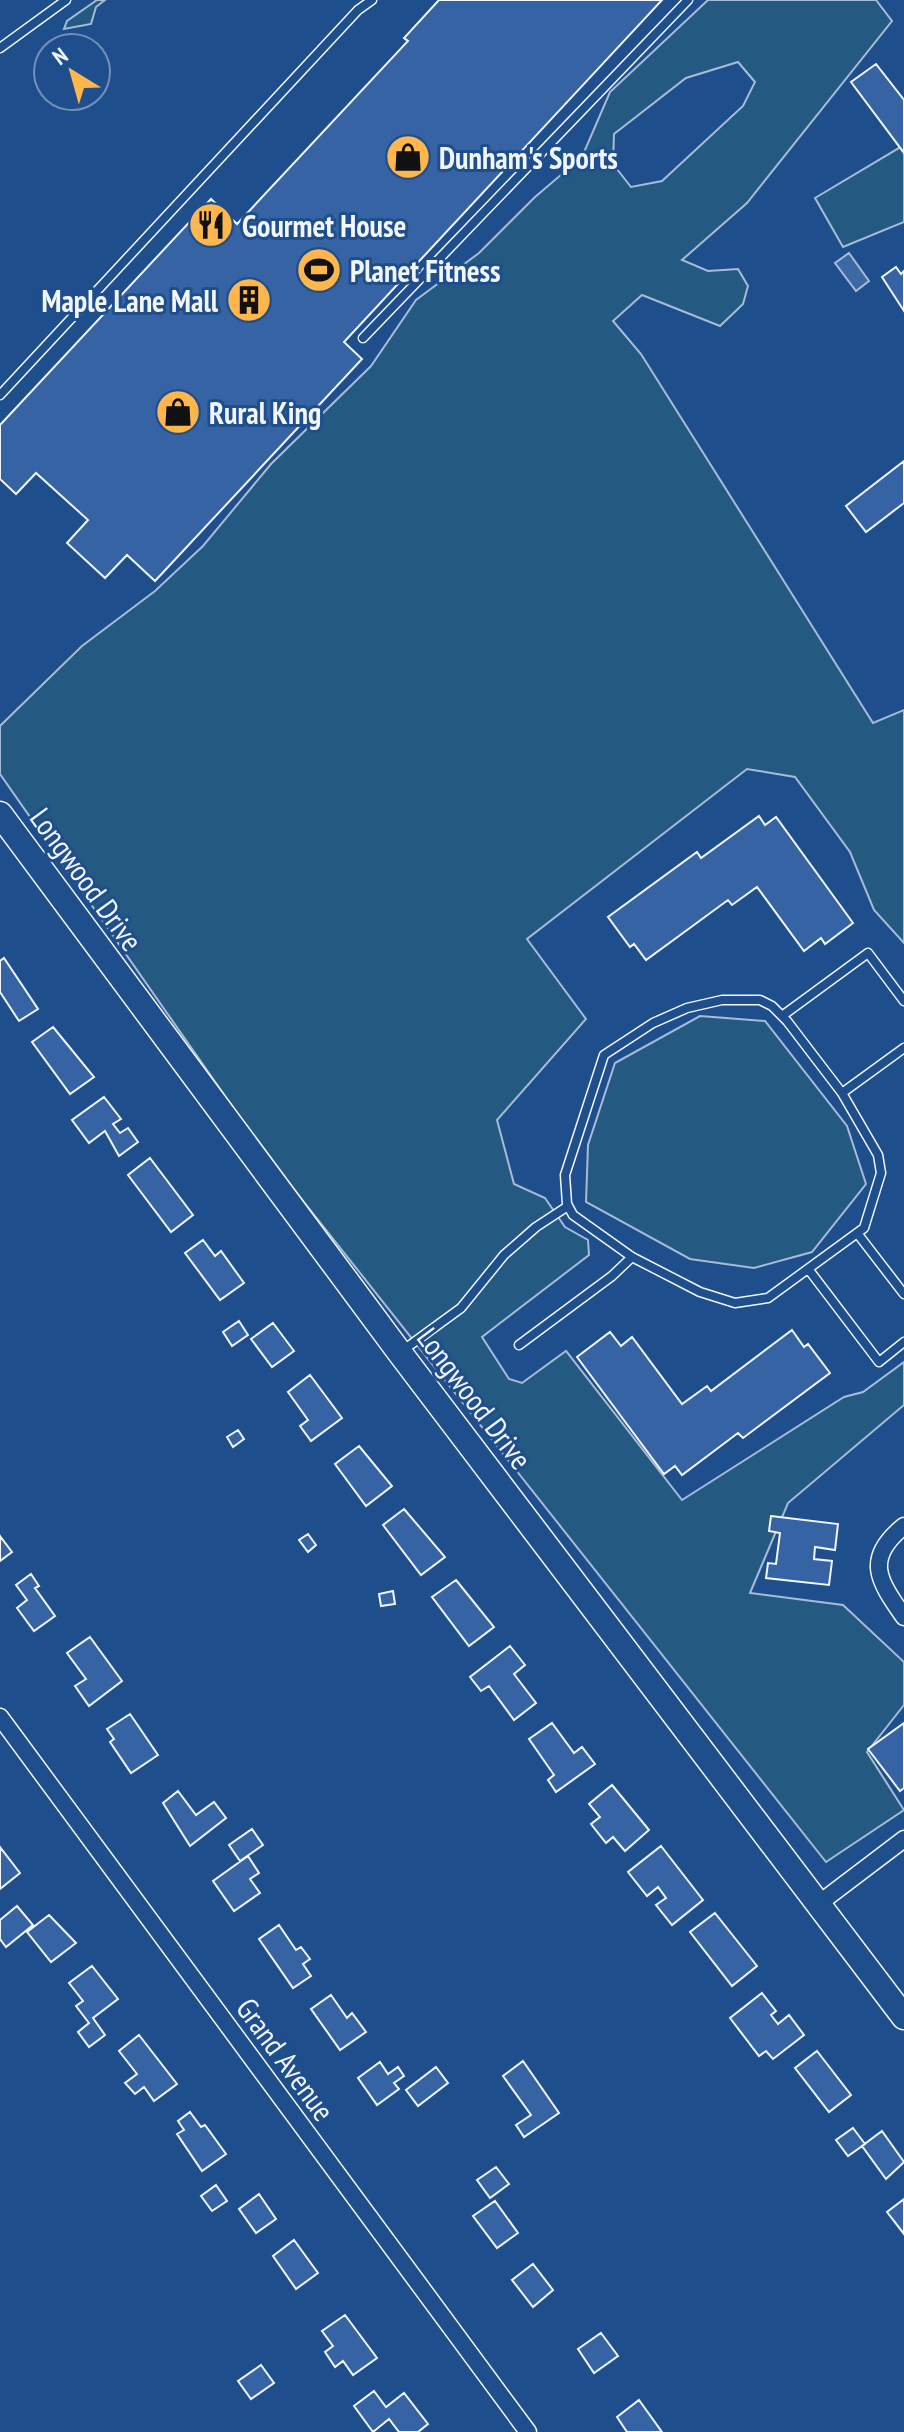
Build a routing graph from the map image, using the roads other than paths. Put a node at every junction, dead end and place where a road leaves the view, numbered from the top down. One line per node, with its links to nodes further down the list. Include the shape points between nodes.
1 (66, 0): 4 (lane)
2 (372, 0): 6 (lane)
3 (688, 0): 5 (lane)
4 (0, 48)
5 (363, 338)
6 (0, 395)
7 (0, 814): 19 (main road, Longwood Drive)
8 (904, 1001): 9 (lane, via 868,953)
9 (782, 1016): 11 (lane); 12 (lane, via 760,1000 722,1000 687,1008 612,1047 598,1068 565,1175)
10 (904, 1048): 11 (lane)
11 (842, 1093): 13 (lane, via 878,1155 881,1173 873,1208)
12 (568, 1206): 14 (lane); 19 (lane, via 504,1255 461,1308)
13 (857, 1233): 15 (lane); 16 (lane)
14 (632, 1257): 15 (lane, via 700,1292 735,1303 768,1298); 18 (lane)
15 (809, 1270): 17 (lane, via 879,1362)
16 (904, 1294)
17 (904, 1342)
18 (519, 1345)
19 (400, 1353): 24 (main road, Longwood Drive)
20 (904, 1526): 21 (street, via 879,1552 878,1575)
21 (904, 1617)
22 (0, 1717): 26 (street, Grand Avenue)
23 (904, 1839): 24 (street)
24 (817, 1905): 25 (main road, Longwood Drive)
25 (904, 2017)
26 (528, 2432)

